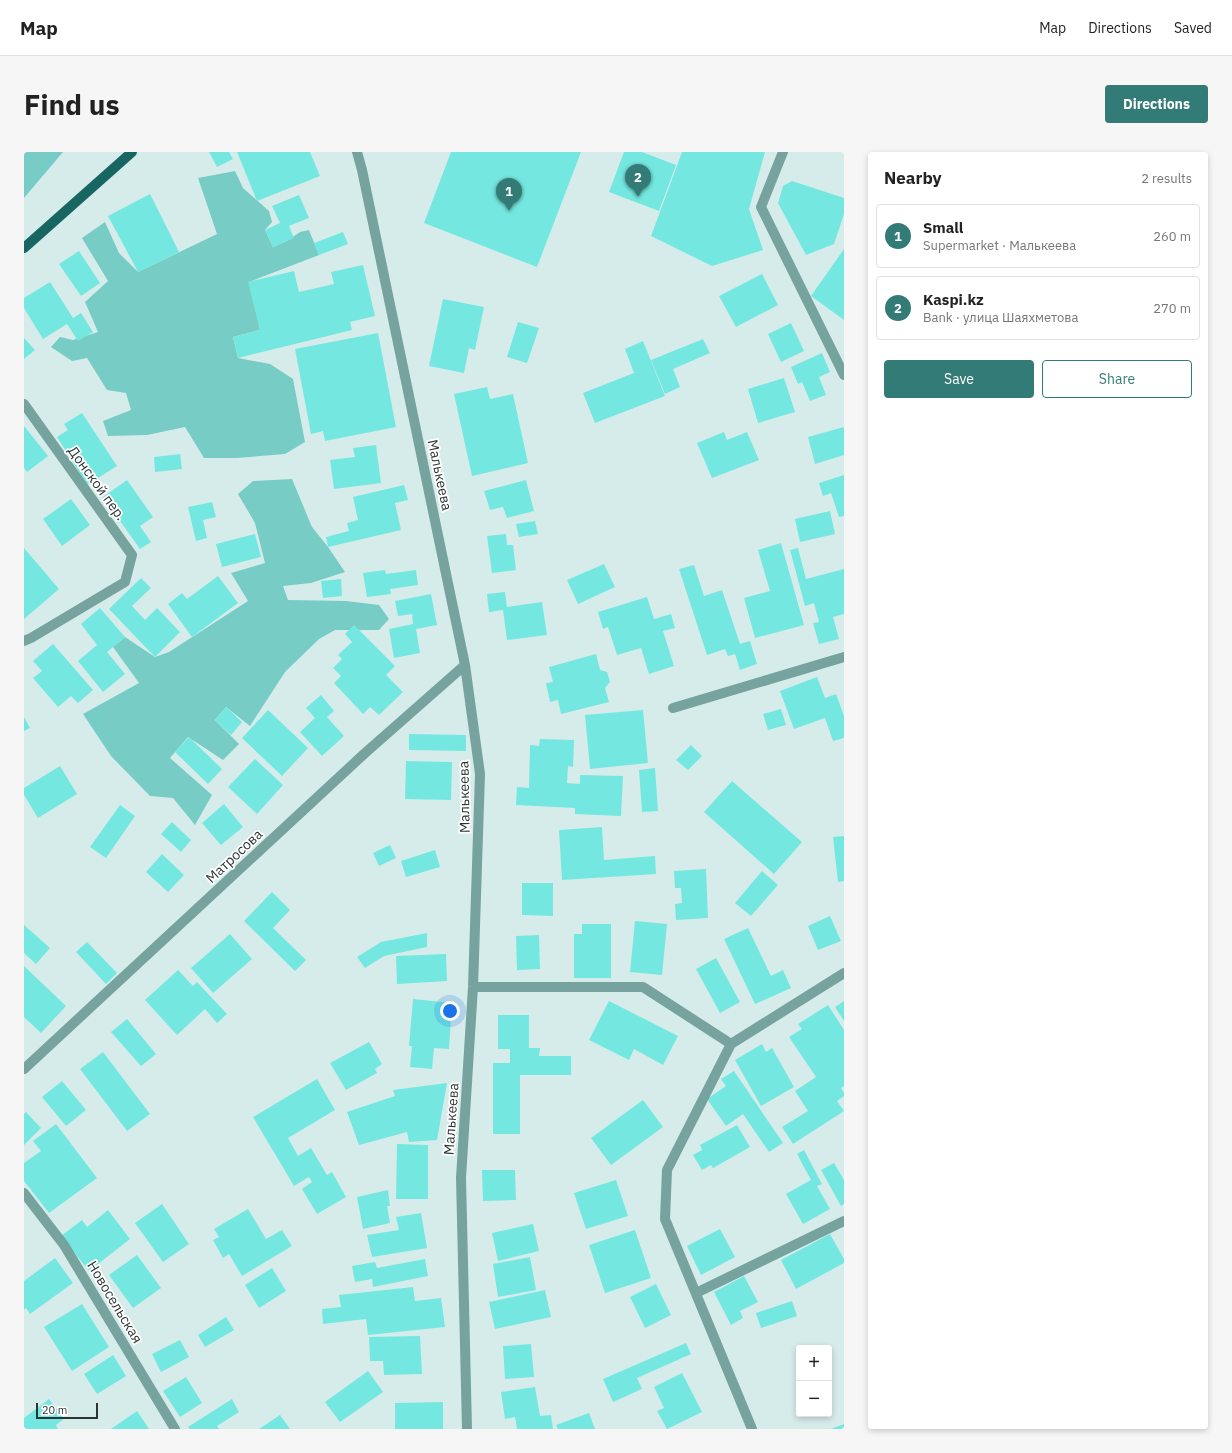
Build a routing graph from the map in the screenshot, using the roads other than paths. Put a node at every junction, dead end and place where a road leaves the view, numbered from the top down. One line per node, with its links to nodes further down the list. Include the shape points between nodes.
1 (132, 152): 4 (main road)
2 (357, 152): 9 (street, Малькеева)
3 (783, 152): 5 (street, via 761,207)
4 (24, 248)
5 (844, 375)
6 (24, 404): 7 (street, Донской пер., via 132,555 126,582)
7 (24, 641)
8 (844, 657): 10 (street)
9 (465, 665): 12 (street, Малькеева, via 480,774); 14 (street, Матросова, via 358,759)
10 (673, 708)
11 (844, 973): 13 (street)
12 (474, 987): 13 (street, via 643,987); 19 (street, Малькеева, via 461,1178)
13 (731, 1044): 17 (street, via 667,1170 665,1219)
14 (24, 1069)
15 (24, 1193): 18 (street, Новосельская, via 64,1245)
16 (844, 1221): 17 (street)
17 (696, 1293): 20 (street)
18 (175, 1429)
19 (467, 1429)
20 (752, 1429)

